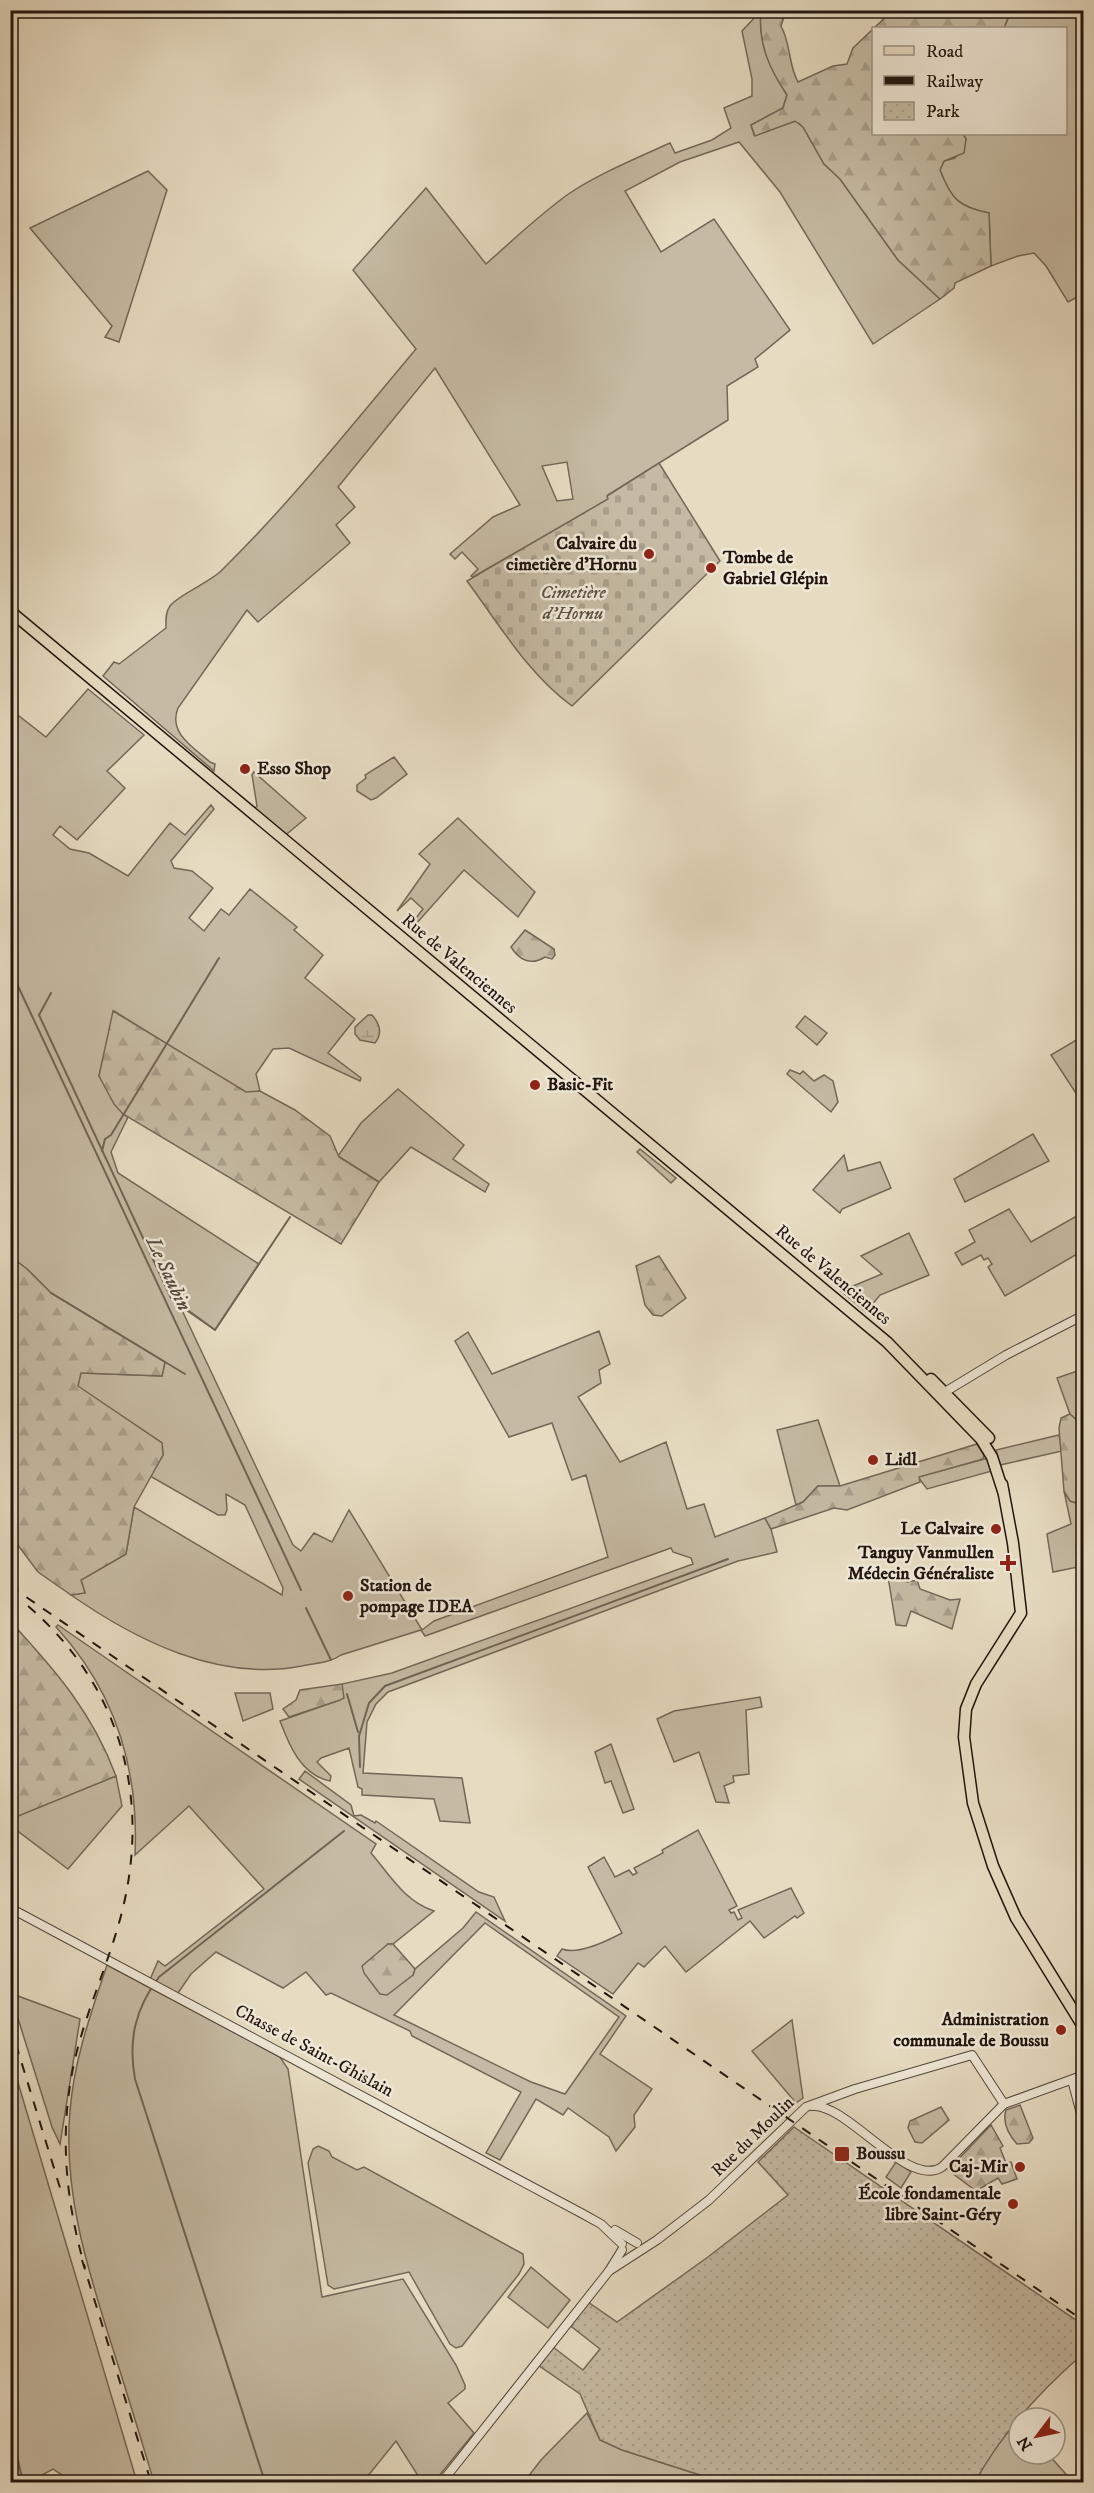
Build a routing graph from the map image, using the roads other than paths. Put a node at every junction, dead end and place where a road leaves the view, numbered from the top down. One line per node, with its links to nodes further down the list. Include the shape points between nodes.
1 (13, 618): 3 (main road, Rue de Valenciennes, via 887,1342)
2 (1083, 1315): 3 (street)
3 (941, 1394): 5 (main road, Rue de Valenciennes, via 995,1457 1013,1543 1021,1613 969,1700 966,1755 972,1803 993,1866 1022,1929)
4 (10, 1908): 15 (street, Chasse de Saint-Ghislain, via 601,2224)
5 (1082, 2024)
6 (1083, 2075): 7 (street)
7 (1072, 2080): 9 (street); 10 (street)
8 (1083, 2093): 9 (street)
9 (1079, 2102): 12 (street)
10 (1004, 2104): 11 (street, Rue du Moulin, via 972,2055); 11 (street, via 934,2172 921,2172 824,2108)
11 (807, 2107): 13 (street, Rue du Moulin, via 709,2200)
12 (1083, 2125)
13 (669, 2230): 14 (street, Rue du Moulin); 16 (street, Rue du Moulin)
14 (637, 2243): 15 (street); 16 (street)
15 (624, 2244): 16 (street); 17 (street, Rue du Moulin)
16 (634, 2254): 17 (street, Rue du Moulin)
17 (609, 2271): 18 (street, Rue du Moulin)
18 (442, 2482)

